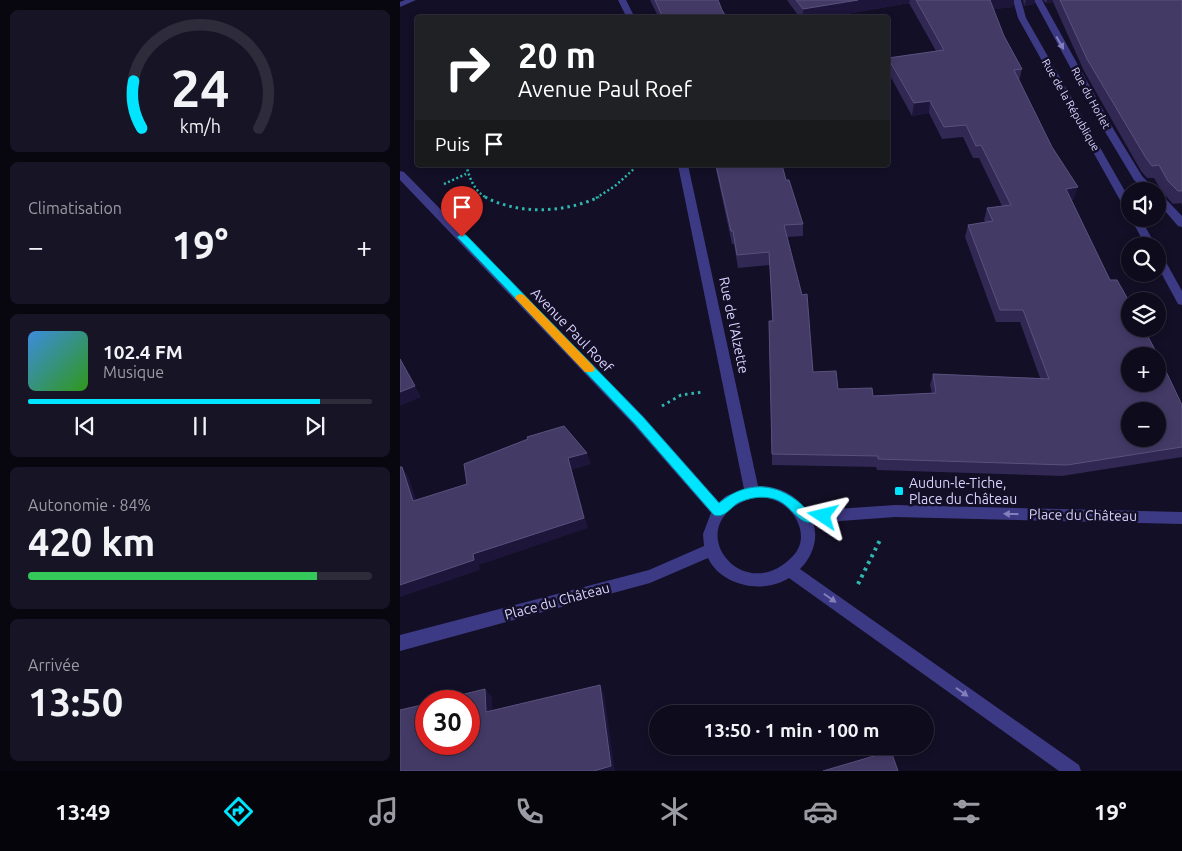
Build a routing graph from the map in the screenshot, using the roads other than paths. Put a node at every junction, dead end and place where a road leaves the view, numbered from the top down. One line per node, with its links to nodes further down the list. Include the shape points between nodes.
1 (412, 0): 5 (street)
2 (622, 0): 6 (street)
3 (1018, 0): 10 (street, Rue de la République, via 1022,18)
4 (1038, 0): 9 (street, Rue du Horlet, one-way to 9, via 1109,130)
5 (400, 5)
6 (630, 15)
7 (684, 167): 15 (street, Rue de l'Alzette)
8 (400, 174): 16 (street, Avenue Paul Roef, via 638,420)
9 (1142, 182)
10 (1121, 193)
11 (1166, 206): 12 (street)
12 (1182, 224)
13 (1166, 272): 14 (street)
14 (1182, 301)
15 (752, 492): 16 (street, via 733,499); 17 (street, via 773,493 792,502)
16 (718, 511): 19 (street, via 710,530)
17 (805, 517): 18 (street, Place du Château, one-way to 17, via 895,511); 20 (street, via 809,536 804,555)
18 (1182, 518)
19 (711, 550): 20 (street, via 720,566 735,576 754,581 773,579); 21 (street, Place du Château, via 650,576)
20 (790, 570): 22 (street, one-way to 22)
21 (400, 644)
22 (1072, 771)

